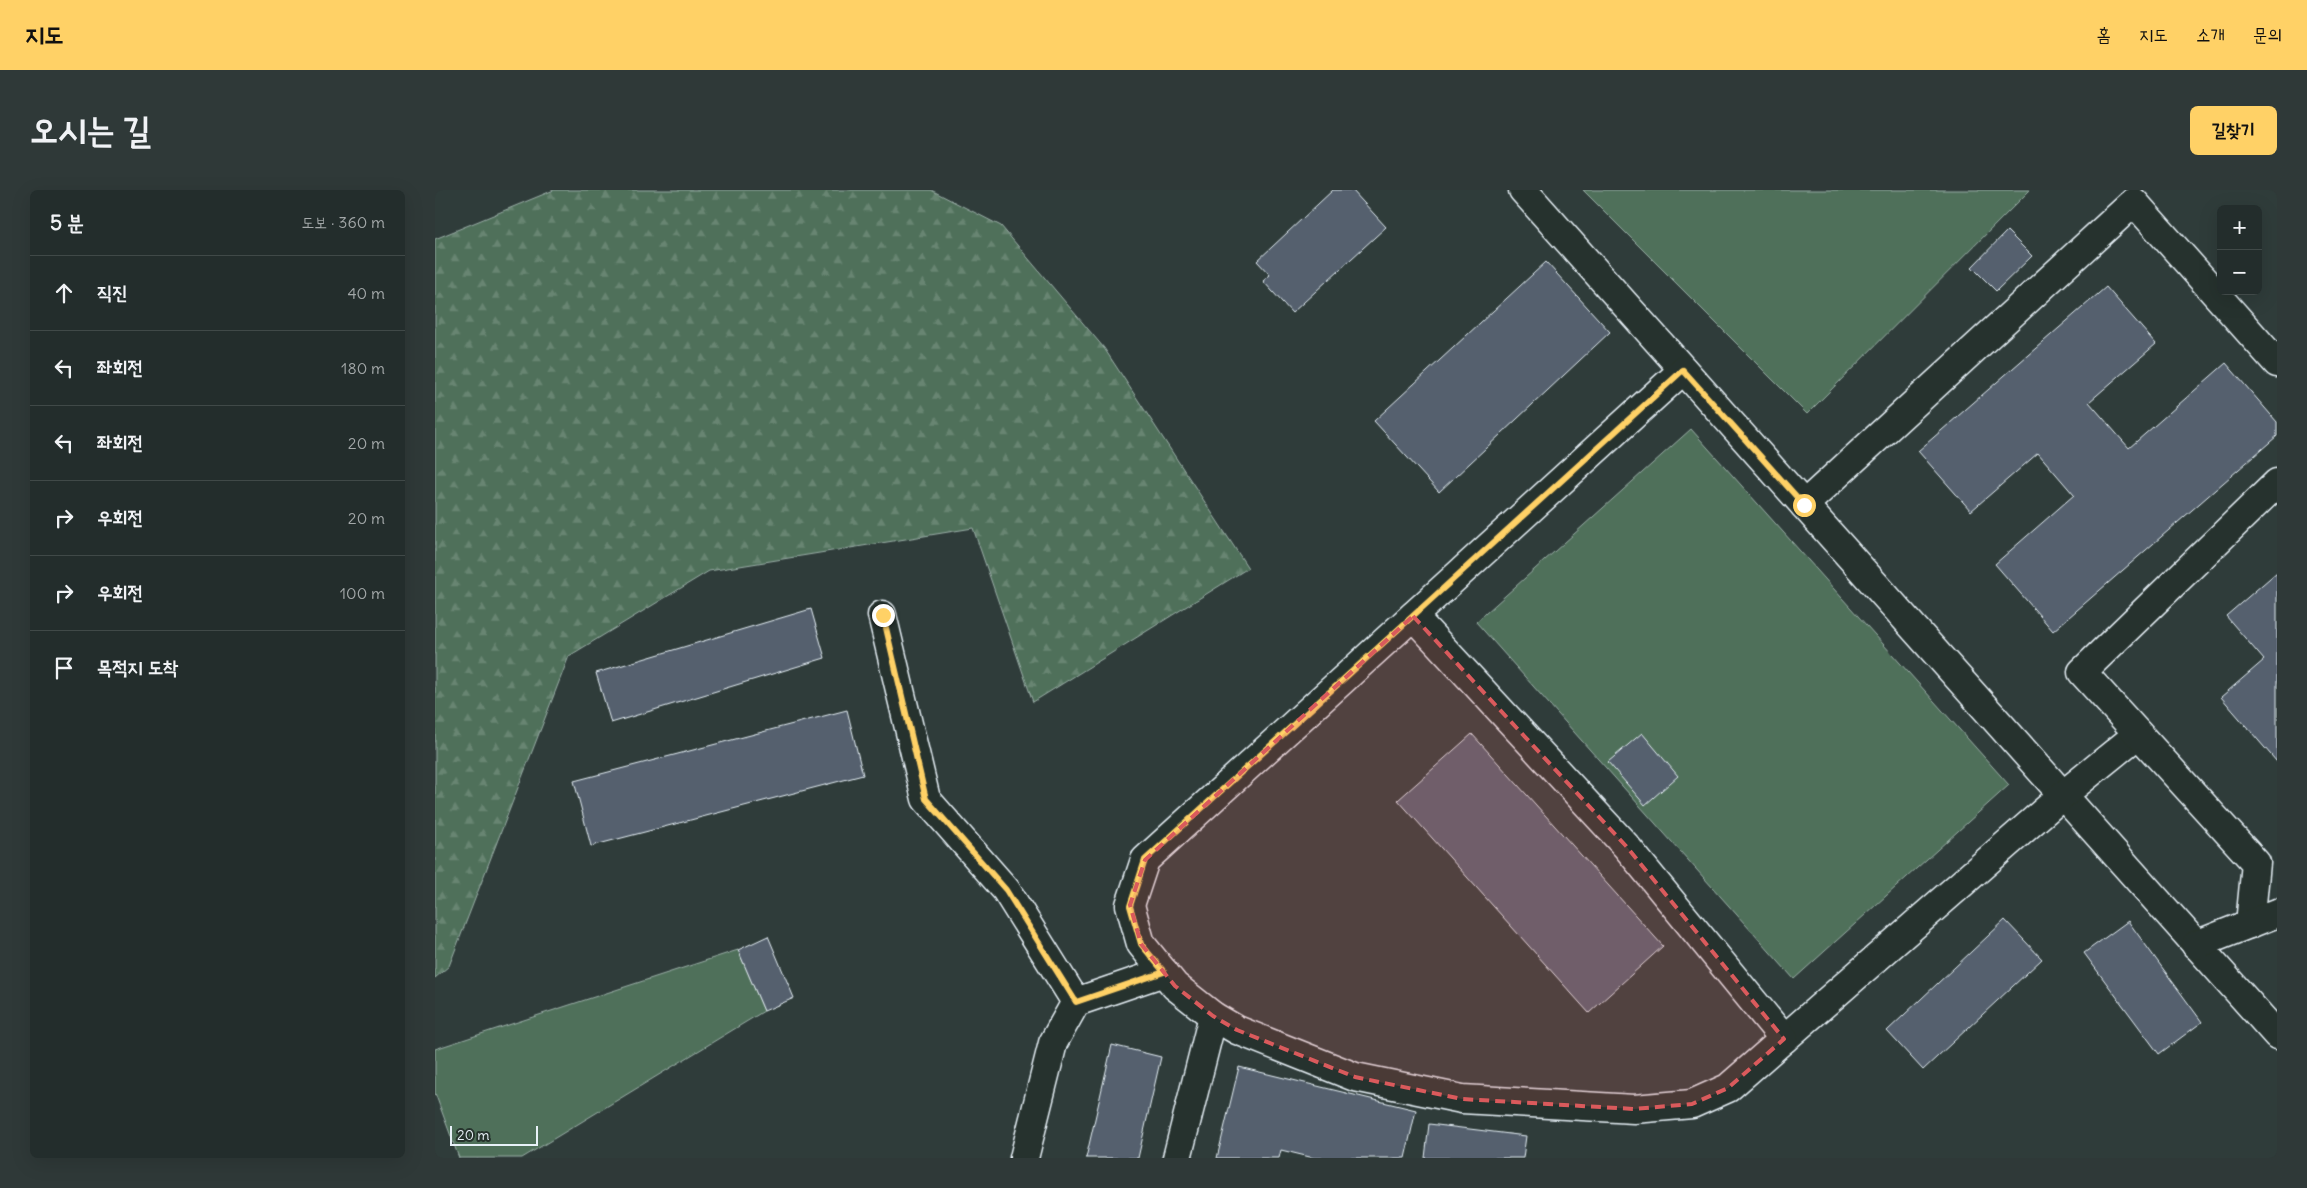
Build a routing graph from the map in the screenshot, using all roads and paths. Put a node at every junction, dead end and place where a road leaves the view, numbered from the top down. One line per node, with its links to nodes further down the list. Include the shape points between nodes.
1 (1523, 190): 3 (street)
2 (2277, 363): 5 (street, via 2133,202)
3 (1683, 370): 5 (street); 7 (street)
4 (2277, 483): 8 (street, via 2081,672)
5 (1804, 505): 9 (street)
6 (883, 615): 14 (street, via 926,799 1006,890)
7 (1413, 616): 13 (street, via 1145,860 1130,906 1141,944); 17 (street, via 1626,846)
8 (2138, 734): 9 (street); 11 (street, via 2256,863)
9 (2063, 795): 12 (street); 17 (street)
10 (2277, 913): 11 (street)
11 (2250, 924): 12 (street)
12 (2196, 945): 16 (street)
13 (1164, 972): 14 (street); 15 (street, via 1175,986)
14 (1076, 1002): 18 (street, via 1053,1042)
15 (1213, 1016): 17 (street, via 1237,1030 1355,1078 1462,1099 1634,1109 1693,1104 1728,1088); 19 (street)
16 (2277, 1035)
17 (1784, 1039)
18 (1024, 1158)
19 (1177, 1158)

